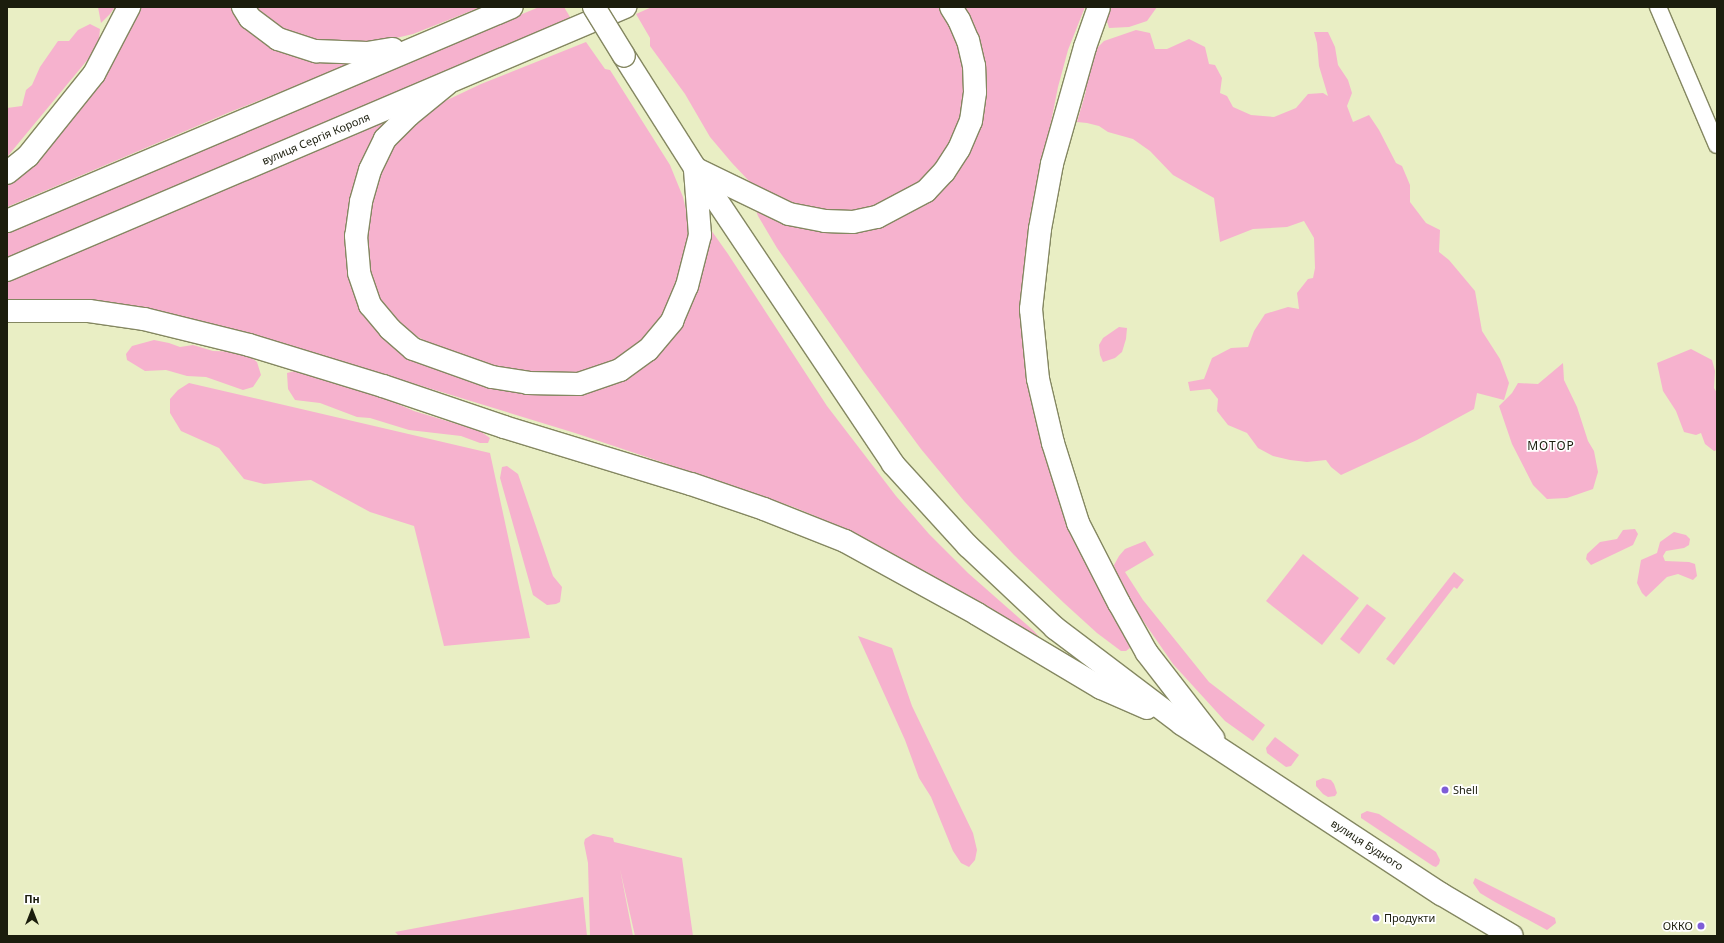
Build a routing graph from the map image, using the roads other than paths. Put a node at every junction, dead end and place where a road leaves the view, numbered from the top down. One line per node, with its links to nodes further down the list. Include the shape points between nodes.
1 (128, 7): 13 (highway, via 94,74 28,156)
2 (243, 7): 9 (highway, via 250,18 278,39 316,51 367,53)
3 (512, 7): 9 (highway)
4 (594, 7): 12 (highway, bridge)
5 (625, 7): 10 (highway, вулиця Сергія Короля)
6 (951, 7): 12 (highway, via 968,41 974,66 975,92 971,121 959,149 944,172 926,191 877,217 853,222 825,222 789,214)
7 (1099, 7): 18 (highway, via 1052,164 1040,229 1031,309 1038,380 1053,443 1078,523 1147,653)
8 (1658, 7): 11 (street)
9 (430, 42): 14 (highway)
10 (447, 84): 12 (highway, via 409,115 385,139 370,170 361,202 356,236 359,272 370,305 390,329 413,349 492,377 528,384 579,384 620,370 648,350 672,321 687,286 700,235); 15 (highway, вулиця Сергія Короля)
11 (1717, 145)
12 (695, 168): 17 (highway, via 893,464 968,546 1055,628)
13 (7, 174)
14 (7, 221)
15 (7, 270)
16 (7, 311): 17 (highway, via 89,312 144,318 249,345 764,509 845,541 977,614 1101,688)
17 (1182, 724): 18 (highway, вулиця Будного)
18 (1223, 752): 19 (highway, вулиця Будного, via 1441,894)
19 (1512, 936)

